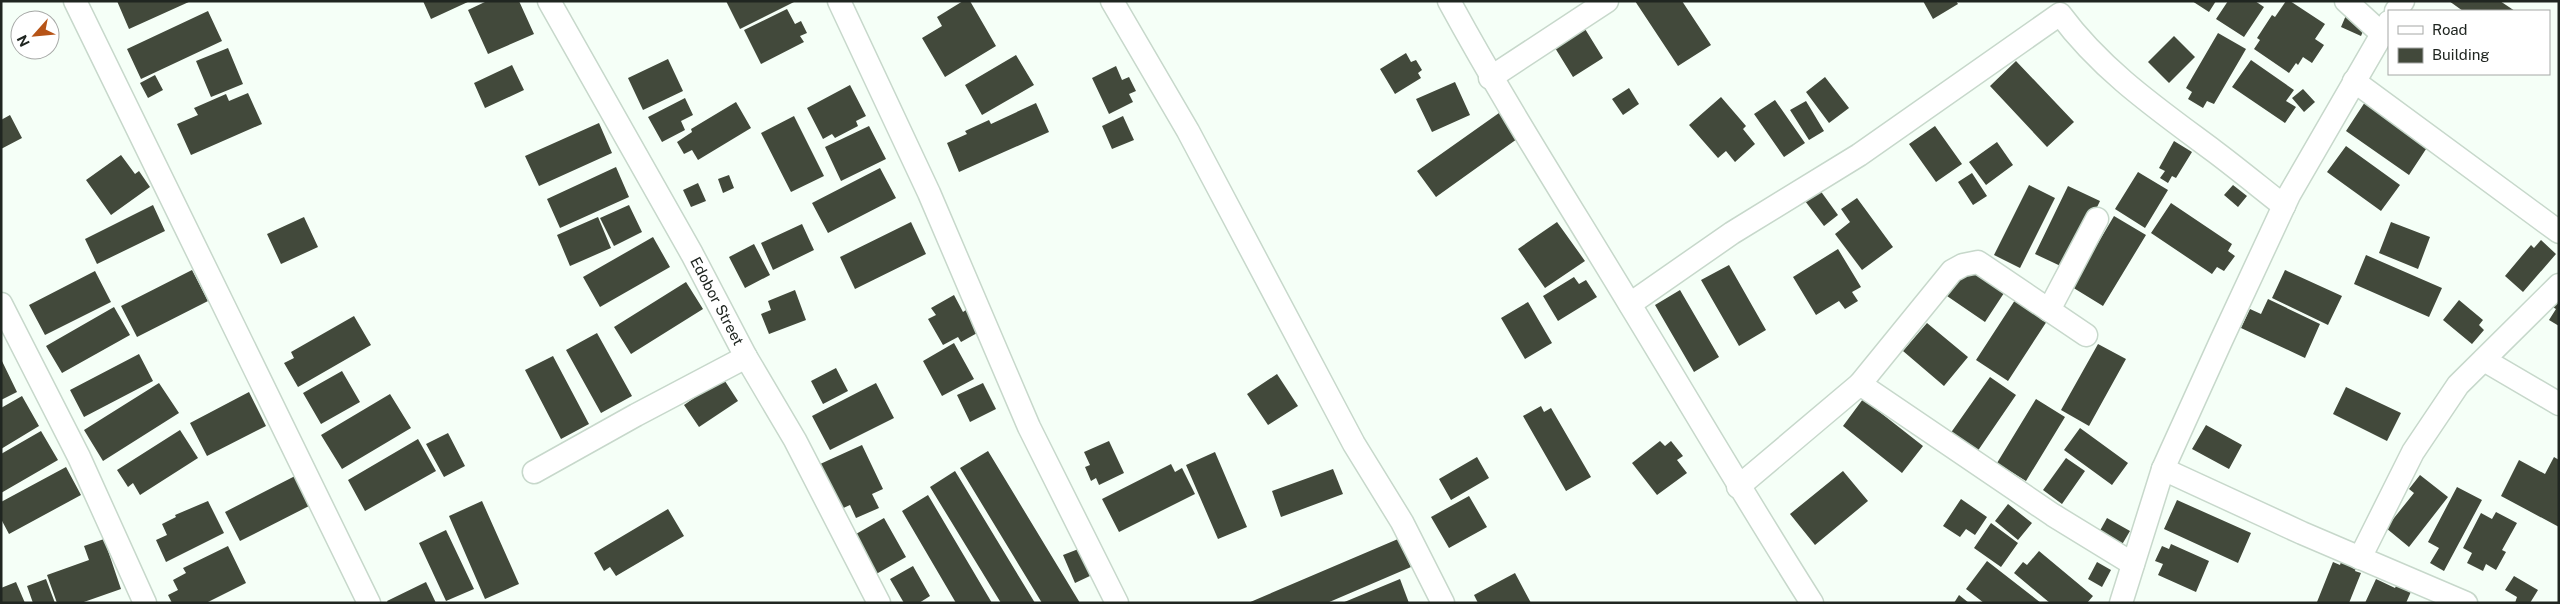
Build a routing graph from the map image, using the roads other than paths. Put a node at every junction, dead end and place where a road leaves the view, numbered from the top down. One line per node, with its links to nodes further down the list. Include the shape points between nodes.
1 (75, 1): 30 (street)
2 (549, 1): 20 (street, Edobor Street, via 692,254)
3 (839, 1): 32 (street, via 929,193 1028,427)
4 (1112, 1): 33 (street, via 1188,131 1354,444 1402,522)
5 (1449, 1): 10 (street)
6 (1607, 1): 10 (street)
7 (2346, 1): 9 (street)
8 (2066, 8): 12 (street, via 2088,48 2142,98); 17 (street, via 1859,155 1732,233)
9 (2385, 28): 11 (street)
10 (1490, 78): 17 (street)
11 (2354, 81): 12 (street); 14 (street)
12 (2284, 206): 24 (street)
13 (2097, 219): 18 (street)
14 (2559, 232)
15 (2559, 285): 21 (street)
16 (1, 304): 29 (street, via 79,457)
17 (1630, 304): 26 (street)
18 (2049, 310): 19 (street); 22 (street, via 1978,262 1963,265 1952,272)
19 (2086, 336)
20 (746, 357): 25 (street); 31 (street, Edobor Street, via 795,440)
21 (2484, 360): 23 (street); 27 (street, via 2458,385 2414,452)
22 (1860, 384): 26 (street); 28 (street, via 2053,515)
23 (2559, 404)
24 (2163, 469): 27 (street); 28 (street)
25 (534, 472)
26 (1738, 487): 34 (street)
27 (2360, 558): 36 (street)
28 (2133, 564): 35 (street)
29 (145, 603)
30 (368, 603)
31 (879, 603)
32 (1117, 603)
33 (1443, 603)
34 (1812, 603)
35 (2121, 603)
36 (2466, 603)

